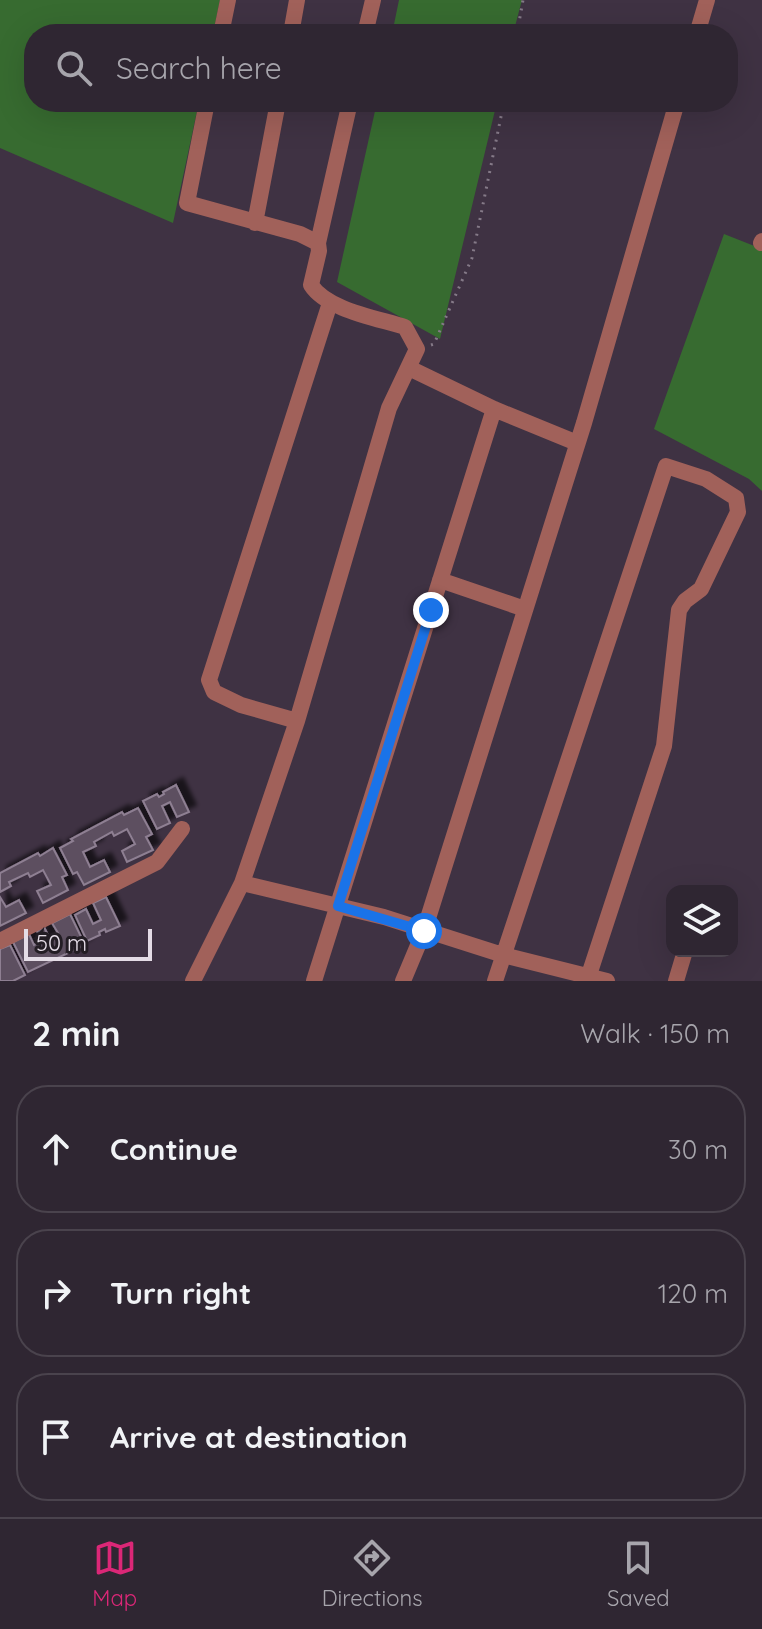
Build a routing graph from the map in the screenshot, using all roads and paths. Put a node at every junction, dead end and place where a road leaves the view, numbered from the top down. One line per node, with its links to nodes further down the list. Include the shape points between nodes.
1 (228, 0): 6 (street)
2 (297, 0): 7 (street)
3 (373, 0): 8 (street)
4 (523, 0): 9 (path)
5 (707, 0): 10 (street)
6 (223, 24)
7 (293, 24)
8 (367, 24)
9 (519, 24)
10 (700, 24)
11 (205, 112): 16 (street, via 187,203)
12 (276, 112): 16 (street)
13 (348, 112): 17 (street)
14 (502, 112): 19 (path, via 472,258 434,344)
15 (674, 112): 22 (street)
16 (255, 223): 17 (street)
17 (318, 243): 18 (street, via 311,285)
18 (330, 303): 19 (street, via 405,327); 25 (street, via 209,680 214,692)
19 (417, 349): 20 (street)
20 (409, 368): 21 (street); 25 (street, via 389,408)
21 (494, 409): 22 (street); 23 (street)
22 (577, 443): 24 (street)
23 (440, 580): 24 (street); 28 (street)
24 (525, 609): 29 (street)
25 (297, 721): 27 (street)
26 (182, 829): 30 (street, via 157,862)
27 (242, 883): 28 (street); 34 (street)
28 (338, 906): 29 (street); 35 (street)
29 (424, 931): 31 (street); 36 (street)
30 (0, 941)
31 (503, 955): 33 (street); 33 (street, via 666,466 706,479 736,498 738,512 701,589 679,610 664,746); 37 (street)
32 (683, 957): 39 (street)
33 (588, 979): 38 (street)
34 (193, 981)
35 (314, 981)
36 (403, 981)
37 (495, 981)
38 (607, 981)
39 (676, 981)

